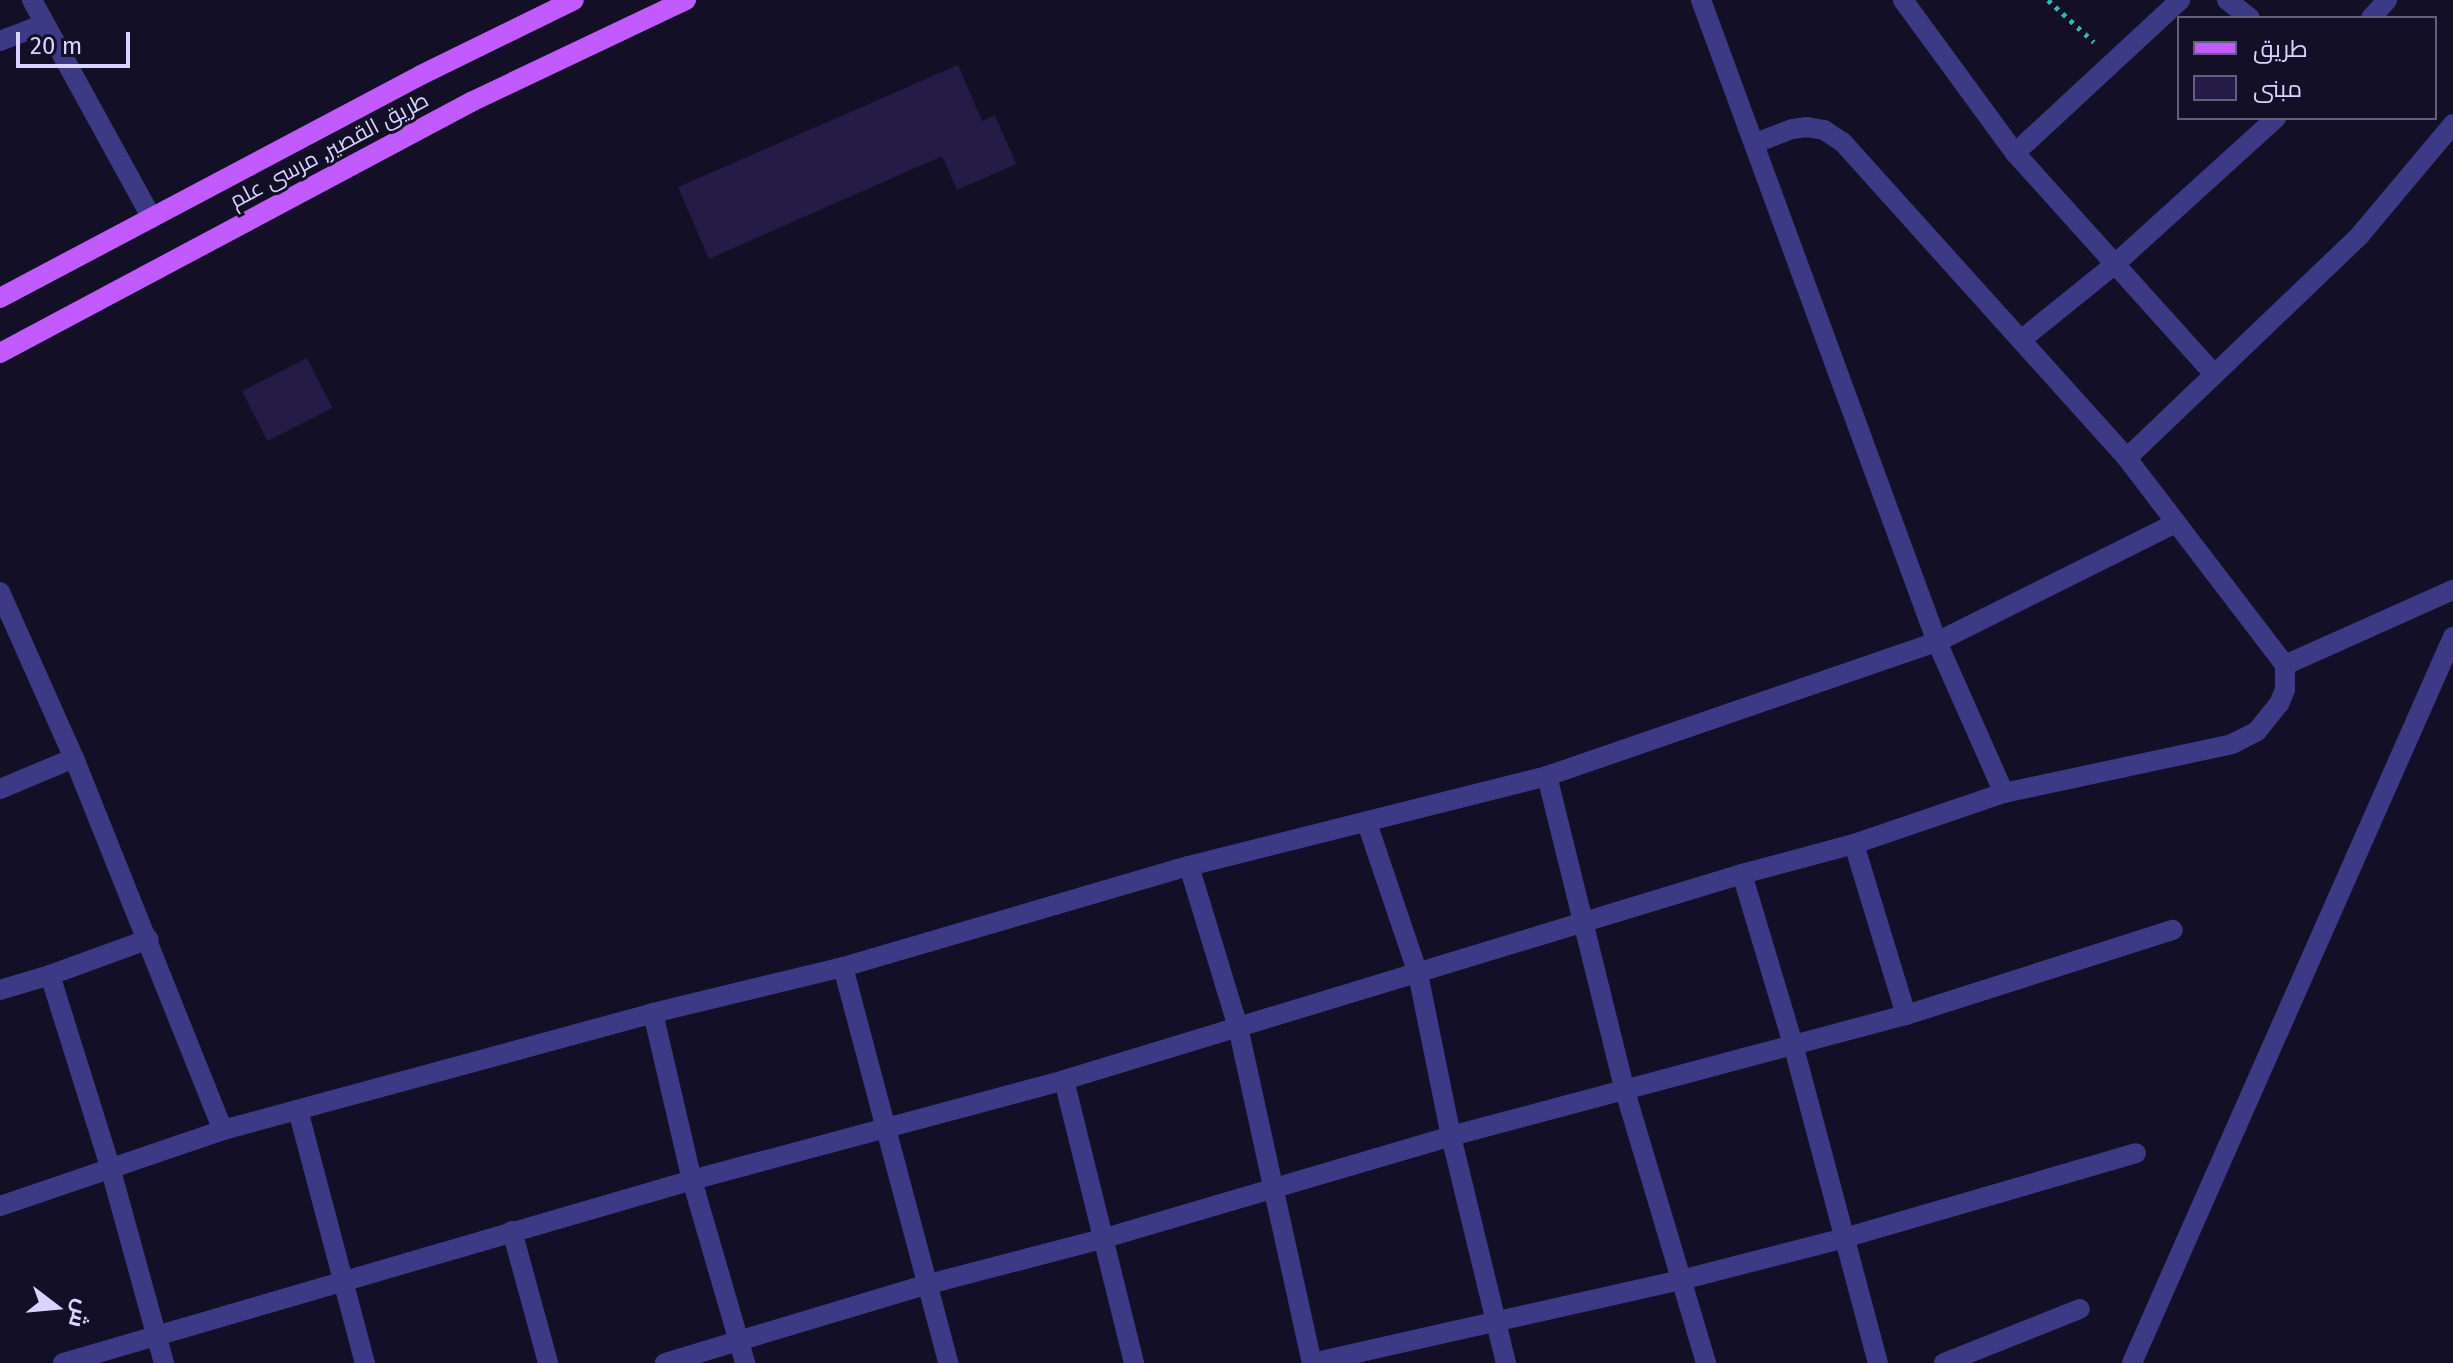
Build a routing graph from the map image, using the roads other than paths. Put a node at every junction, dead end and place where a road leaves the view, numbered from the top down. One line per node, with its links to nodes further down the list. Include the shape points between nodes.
1 (32, 0): 11 (street)
2 (574, 0): 17 (main road, طريق القصير, مرسى علم)
3 (686, 0): 21 (main road, طريق القصير, مرسى علم, via 471,102)
4 (1903, 0): 16 (street)
5 (2180, 0): 16 (street)
6 (2227, 0): 9 (street)
7 (2387, 0): 10 (street)
8 (1704, 1): 15 (street)
9 (2247, 16)
10 (2373, 16)
11 (44, 24): 12 (street); 17 (street)
12 (0, 41)
13 (2274, 120): 18 (street)
14 (2453, 124): 22 (street, via 2360,235)
15 (1755, 143): 20 (street, via 1807,127 1842,142); 28 (street)
16 (2015, 153): 18 (street)
17 (152, 218): 19 (main road, طريق القصير, مرسى علم)
18 (2114, 265): 20 (street); 22 (street)
19 (0, 298)
20 (2021, 340): 23 (street)
21 (0, 353)
22 (2213, 373): 23 (street)
23 (2127, 458): 24 (street)
24 (2176, 523): 28 (street); 29 (street)
25 (2453, 590): 29 (street)
26 (0, 592): 30 (street)
27 (2453, 637): 83 (street)
28 (1937, 642): 31 (street); 33 (street)
29 (2285, 665): 33 (street, via 2279,704 2257,731 2232,744)
30 (74, 758): 32 (street); 40 (street)
31 (1547, 776): 34 (street); 38 (street)
32 (0, 789)
33 (2004, 793): 35 (street)
34 (1367, 823): 36 (street); 42 (street)
35 (1854, 844): 37 (street); 46 (street)
36 (1189, 866): 41 (street); 47 (street)
37 (1742, 874): 38 (street); 48 (street)
38 (1582, 922): 42 (street); 50 (street)
39 (2173, 930): 46 (street)
40 (149, 939): 43 (street); 52 (street)
41 (843, 967): 45 (street); 53 (street)
42 (1418, 974): 47 (street); 54 (street)
43 (50, 975): 44 (street); 56 (street)
44 (0, 990)
45 (653, 1013): 51 (street); 57 (street)
46 (1906, 1015): 48 (street)
47 (1238, 1027): 49 (street); 58 (street)
48 (1793, 1044): 50 (street); 62 (street)
49 (1064, 1080): 53 (street); 61 (street)
50 (1625, 1091): 54 (street); 63 (street)
51 (298, 1110): 52 (street); 64 (street)
52 (223, 1130): 56 (street)
53 (885, 1130): 57 (street); 65 (street)
54 (1451, 1136): 58 (street); 67 (street)
55 (2136, 1153): 62 (street)
56 (110, 1167): 59 (street); 68 (street)
57 (692, 1180): 60 (street); 69 (street)
58 (1275, 1187): 61 (street); 78 (street)
59 (0, 1206)
60 (512, 1231): 64 (street); 73 (street)
61 (1105, 1238): 65 (street); 77 (street)
62 (1844, 1238): 63 (street); 81 (street)
63 (1681, 1280): 67 (street); 80 (street)
64 (342, 1281): 68 (street); 72 (street)
65 (925, 1285): 69 (street); 76 (street)
66 (2080, 1309): 82 (street)
67 (1498, 1318): 78 (street); 79 (street)
68 (157, 1335): 70 (street); 71 (street)
69 (739, 1340): 74 (street); 75 (street)
70 (63, 1363)
71 (164, 1363)
72 (365, 1363)
73 (548, 1363)
74 (665, 1363)
75 (745, 1363)
76 (948, 1363)
77 (1134, 1363)
78 (1312, 1363)
79 (1506, 1363)
80 (1706, 1363)
81 (1878, 1363)
82 (1944, 1363)
83 (2132, 1363)

